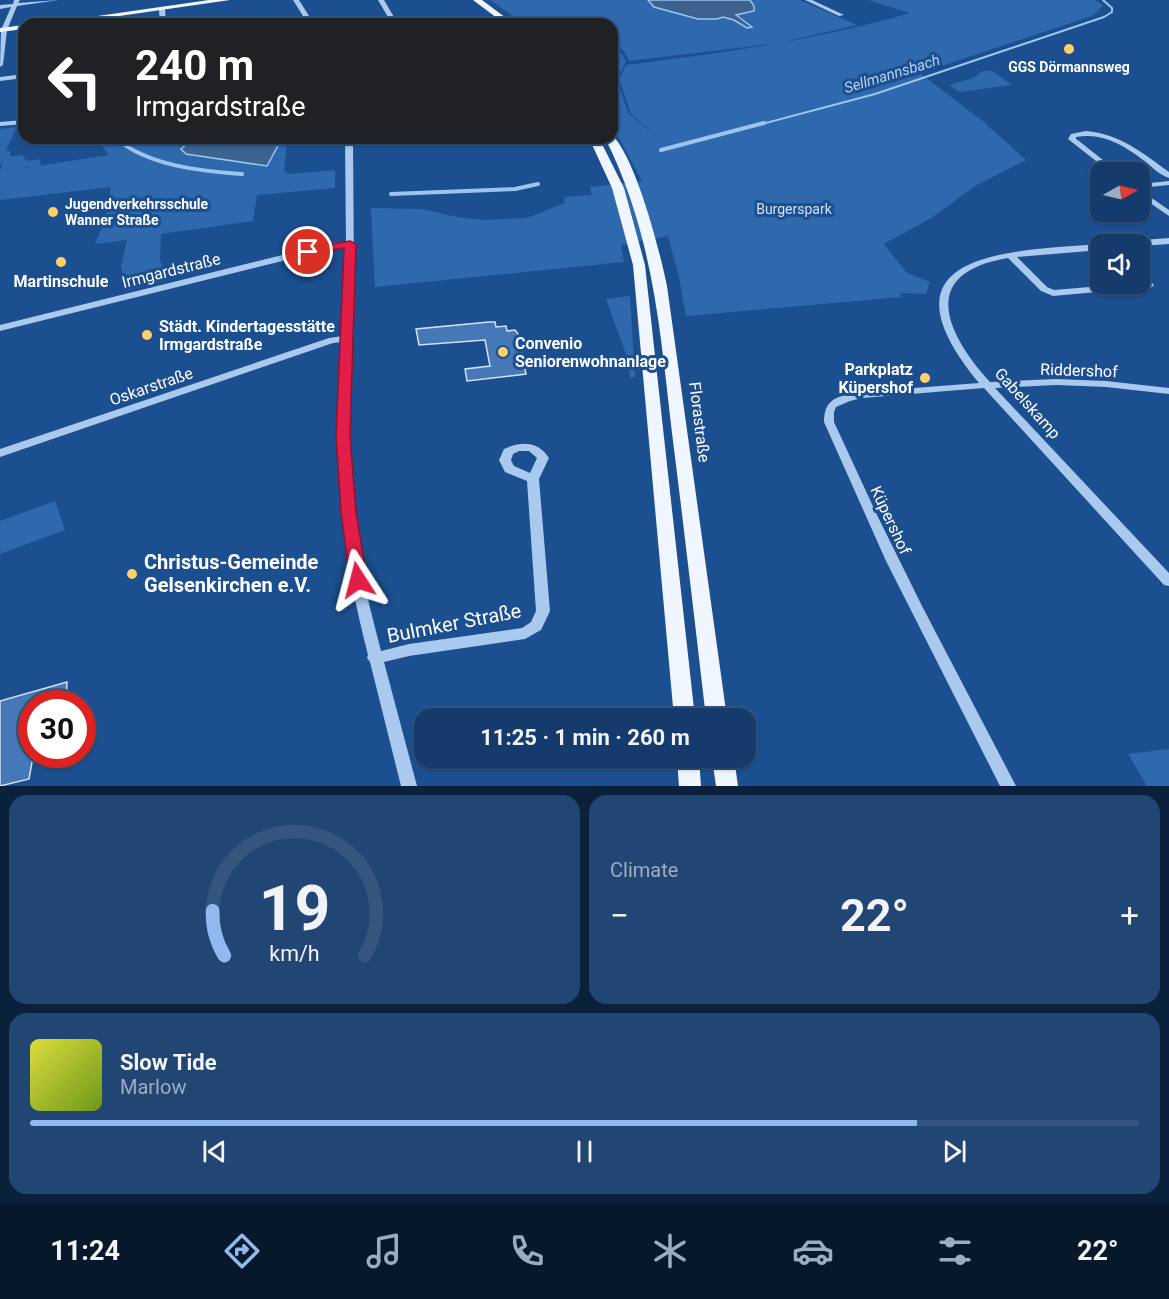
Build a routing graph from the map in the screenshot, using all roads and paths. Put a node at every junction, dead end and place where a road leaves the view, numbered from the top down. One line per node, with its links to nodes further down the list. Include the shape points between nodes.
1 (56, 0): 8 (street)
2 (226, 0): 9 (main road)
3 (296, 0): 13 (street)
4 (381, 0): 14 (street)
5 (477, 0): 16 (main road)
6 (808, 0): 11 (street)
7 (466, 2): 15 (main road)
8 (16, 3): 10 (street); 18 (street)
9 (162, 4): 12 (main road)
10 (0, 7)
11 (841, 15)
12 (81, 18)
13 (307, 18)
14 (392, 18)
15 (488, 18)
16 (502, 18)
17 (18, 28): 18 (main road)
18 (2, 30): 19 (street)
19 (0, 65)
20 (18, 77): 21 (street)
21 (0, 79)
22 (18, 122): 23 (street)
23 (0, 124)
24 (349, 144): 37 (street, Bulmker Straße)
25 (597, 144): 49 (main road, via 618,188 639,265)
26 (613, 144): 50 (main road, Florastraße, via 643,213 661,286)
27 (1101, 162): 28 (street, via 1071,139 1073,135 1089,132 1112,137)
28 (1149, 162)
29 (1150, 163): 30 (street)
30 (1169, 176)
31 (1169, 183): 32 (street)
32 (1150, 185)
33 (1150, 200): 34 (street)
34 (1169, 214)
35 (1167, 242): 36 (street)
36 (1150, 243)
37 (350, 244): 41 (street, Irmgardstraße); 42 (street, Bulmker Straße)
38 (1090, 248): 39 (street, Gabelskamp)
39 (1011, 256): 40 (street, via 1053,294); 43 (street, Gabelskamp, via 966,269 956,276 943,297 948,329)
40 (1090, 291)
41 (0, 328)
42 (346, 339): 45 (street, Oskarstraße, via 332,340); 48 (street, Bulmker Straße, via 343,436 348,512)
43 (988, 385): 44 (street, Riddershof, via 1080,383); 47 (street, Gabelskamp); 56 (street, Küpershof, via 847,398 832,405 829,412 834,432 900,578)
44 (1169, 391)
45 (0, 453)
46 (534, 479): 48 (street, Bulmker Straße, via 543,611 536,626 525,633)
47 (1169, 581)
48 (374, 658): 53 (street, Bulmker Straße)
49 (684, 708)
50 (716, 708)
51 (689, 768): 54 (main road)
52 (724, 768): 55 (main road)
53 (408, 786)
54 (690, 786)
55 (727, 786)
56 (1008, 786)

